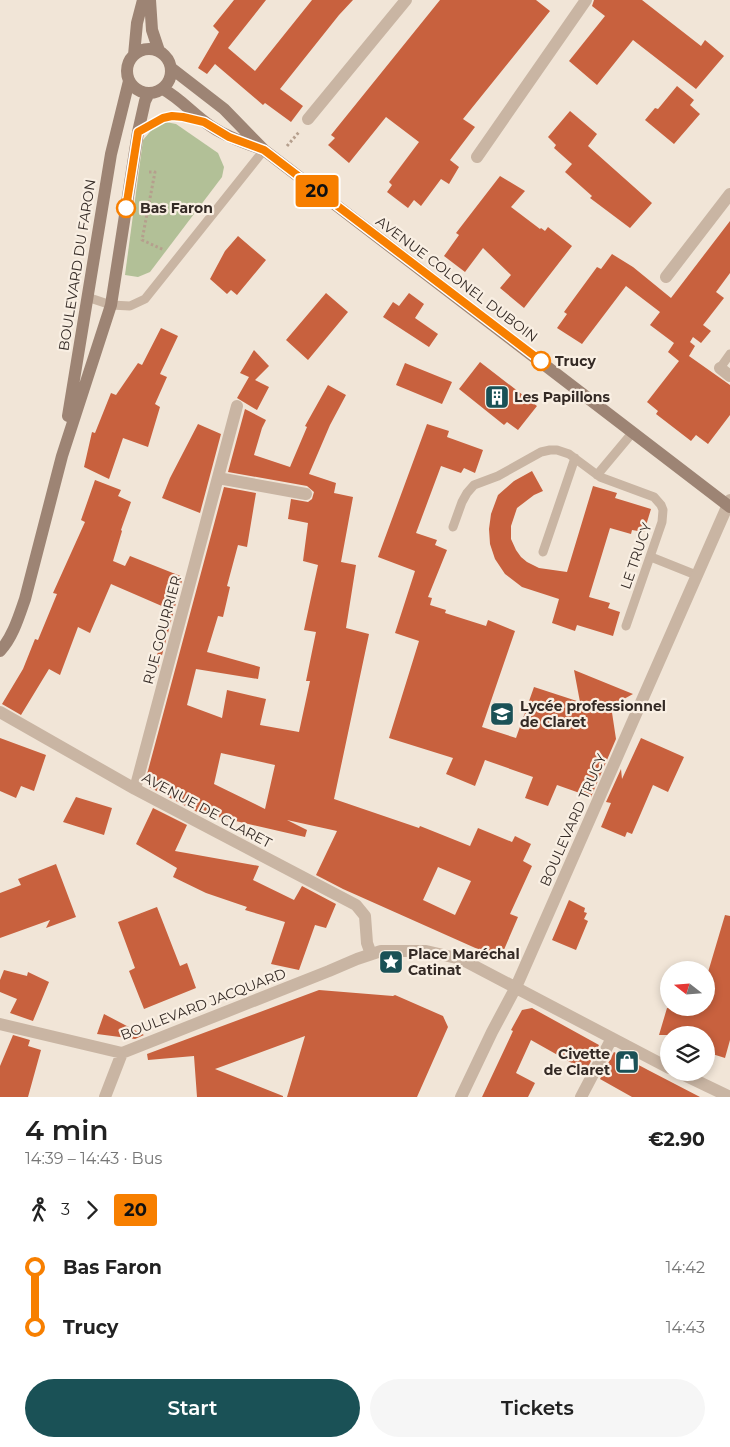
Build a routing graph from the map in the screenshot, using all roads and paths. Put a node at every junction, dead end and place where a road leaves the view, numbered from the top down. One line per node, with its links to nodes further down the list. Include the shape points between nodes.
1 (143, 0): 6 (main road)
2 (150, 0): 5 (main road, via 152,30)
3 (406, 0): 11 (street)
4 (586, 0): 15 (street)
5 (159, 51): 6 (main road, via 141,50); 7 (main road)
6 (134, 55): 8 (main road, via 127,72)
7 (171, 68): 9 (main road, via 168,83); 14 (main road, AVENUE COLONEL DUBOIN, via 224,109)
8 (129, 81): 10 (main road, via 137,90); 18 (main road, BOULEVARD DU FARON, via 111,154)
9 (162, 89): 10 (main road); 12 (main road, AVENUE COLONEL DUBOIN, via 181,100)
10 (149, 93): 13 (main road, BOULEVARD DU FARON)
11 (308, 119)
12 (204, 122): 13 (lane, via 172,116); 14 (main road, AVENUE COLONEL DUBOIN, via 229,137)
13 (138, 132): 19 (main road, BOULEVARD DU FARON)
14 (264, 150): 19 (lane, via 146,299 130,306); 23 (main road, AVENUE COLONEL DUBOIN)
15 (477, 157)
16 (730, 194): 17 (street)
17 (666, 277)
18 (87, 297): 19 (lane); 24 (main road, BOULEVARD DU FARON)
19 (111, 304): 24 (main road, BOULEVARD DU FARON)
20 (730, 354): 21 (lane)
21 (725, 372)
22 (237, 406): 27 (street, RUE GOURRIER)
23 (633, 432): 26 (lane); 29 (main road, AVENUE COLONEL DUBOIN)
24 (62, 456): 35 (main road, BOULEVARD DU FARON, via 18,621)
25 (575, 458): 26 (lane, LE TRUCY); 30 (lane, LE TRUCY, via 557,450 542,452 480,482 467,493); 31 (lane)
26 (597, 475): 32 (lane, LE TRUCY, via 659,501 663,510 662,522)
27 (218, 478): 28 (street); 37 (street, RUE GOURRIER)
28 (306, 494)
29 (729, 504): 33 (street, BOULEVARD TRUCY)
30 (453, 527)
31 (543, 552)
32 (651, 557): 33 (lane); 34 (lane, LE TRUCY)
33 (696, 575): 39 (street, BOULEVARD TRUCY)
34 (626, 626)
35 (0, 650)
36 (0, 712): 37 (street, AVENUE DE CLARET)
37 (135, 790): 38 (street, AVENUE DE CLARET, via 356,905 365,916)
38 (370, 954): 39 (street, via 426,951 460,959); 42 (street, BOULEVARD JACQUARD)
39 (516, 987): 41 (street); 46 (street, BOULEVARD TRUCY)
40 (0, 1024): 42 (street, BOULEVARD JACQUARD)
41 (612, 1038): 43 (street); 47 (street)
42 (122, 1054): 45 (street)
43 (660, 1063)
44 (697, 1081): 48 (street)
45 (105, 1097)
46 (461, 1097)
47 (581, 1097)
48 (730, 1097)

